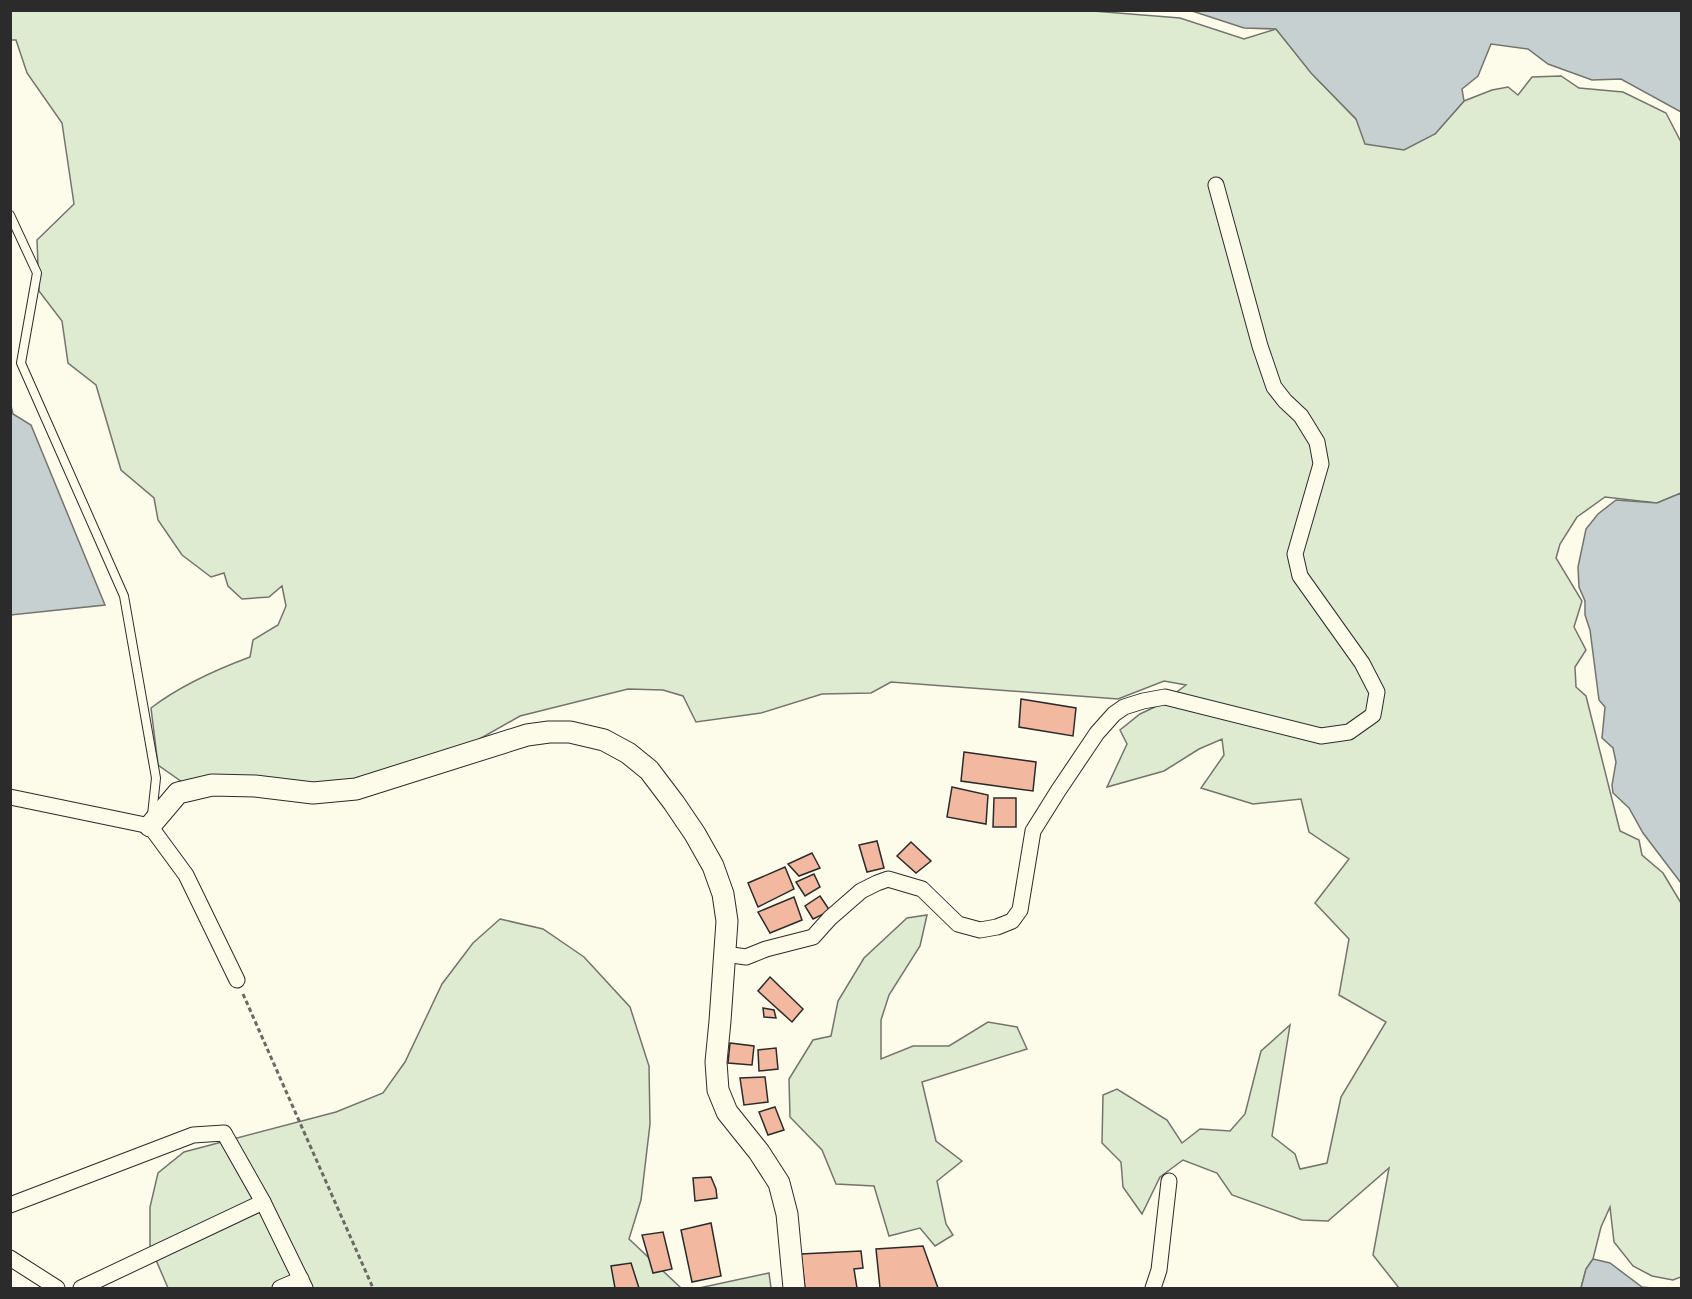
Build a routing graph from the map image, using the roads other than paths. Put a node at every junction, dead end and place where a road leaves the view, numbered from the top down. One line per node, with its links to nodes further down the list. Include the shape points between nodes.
1 (1216, 185): 5 (street, via 1274,387 1301,416 1317,442 1321,464 1296,554 1300,576 1362,663 1377,692 1373,715 1349,732 1321,736 1165,697 1124,707 1097,733 1033,831 1020,910 1012,921 980,930 958,924 922,889 888,879 861,891 813,937 746,957)
2 (10, 215): 4 (lane, via 37,273 21,363 123,596 156,778)
3 (10, 797): 4 (street)
4 (150, 826): 5 (street, via 178,794 212,785 313,793 356,789 527,735 570,732 604,740 649,770 695,834 723,894 727,921); 6 (street, via 186,875)
5 (725, 954): 15 (street, via 716,1062 718,1090 727,1112 779,1183 787,1214)
6 (237, 980)
7 (1169, 1182): 16 (street, via 1159,1270)
8 (263, 1202): 9 (street, via 224,1133 193,1135); 11 (street); 13 (street)
9 (10, 1205)
10 (10, 1258): 12 (street)
11 (303, 1284): 14 (street)
12 (57, 1288)
13 (81, 1288)
14 (280, 1288)
15 (794, 1288)
16 (1153, 1288)

